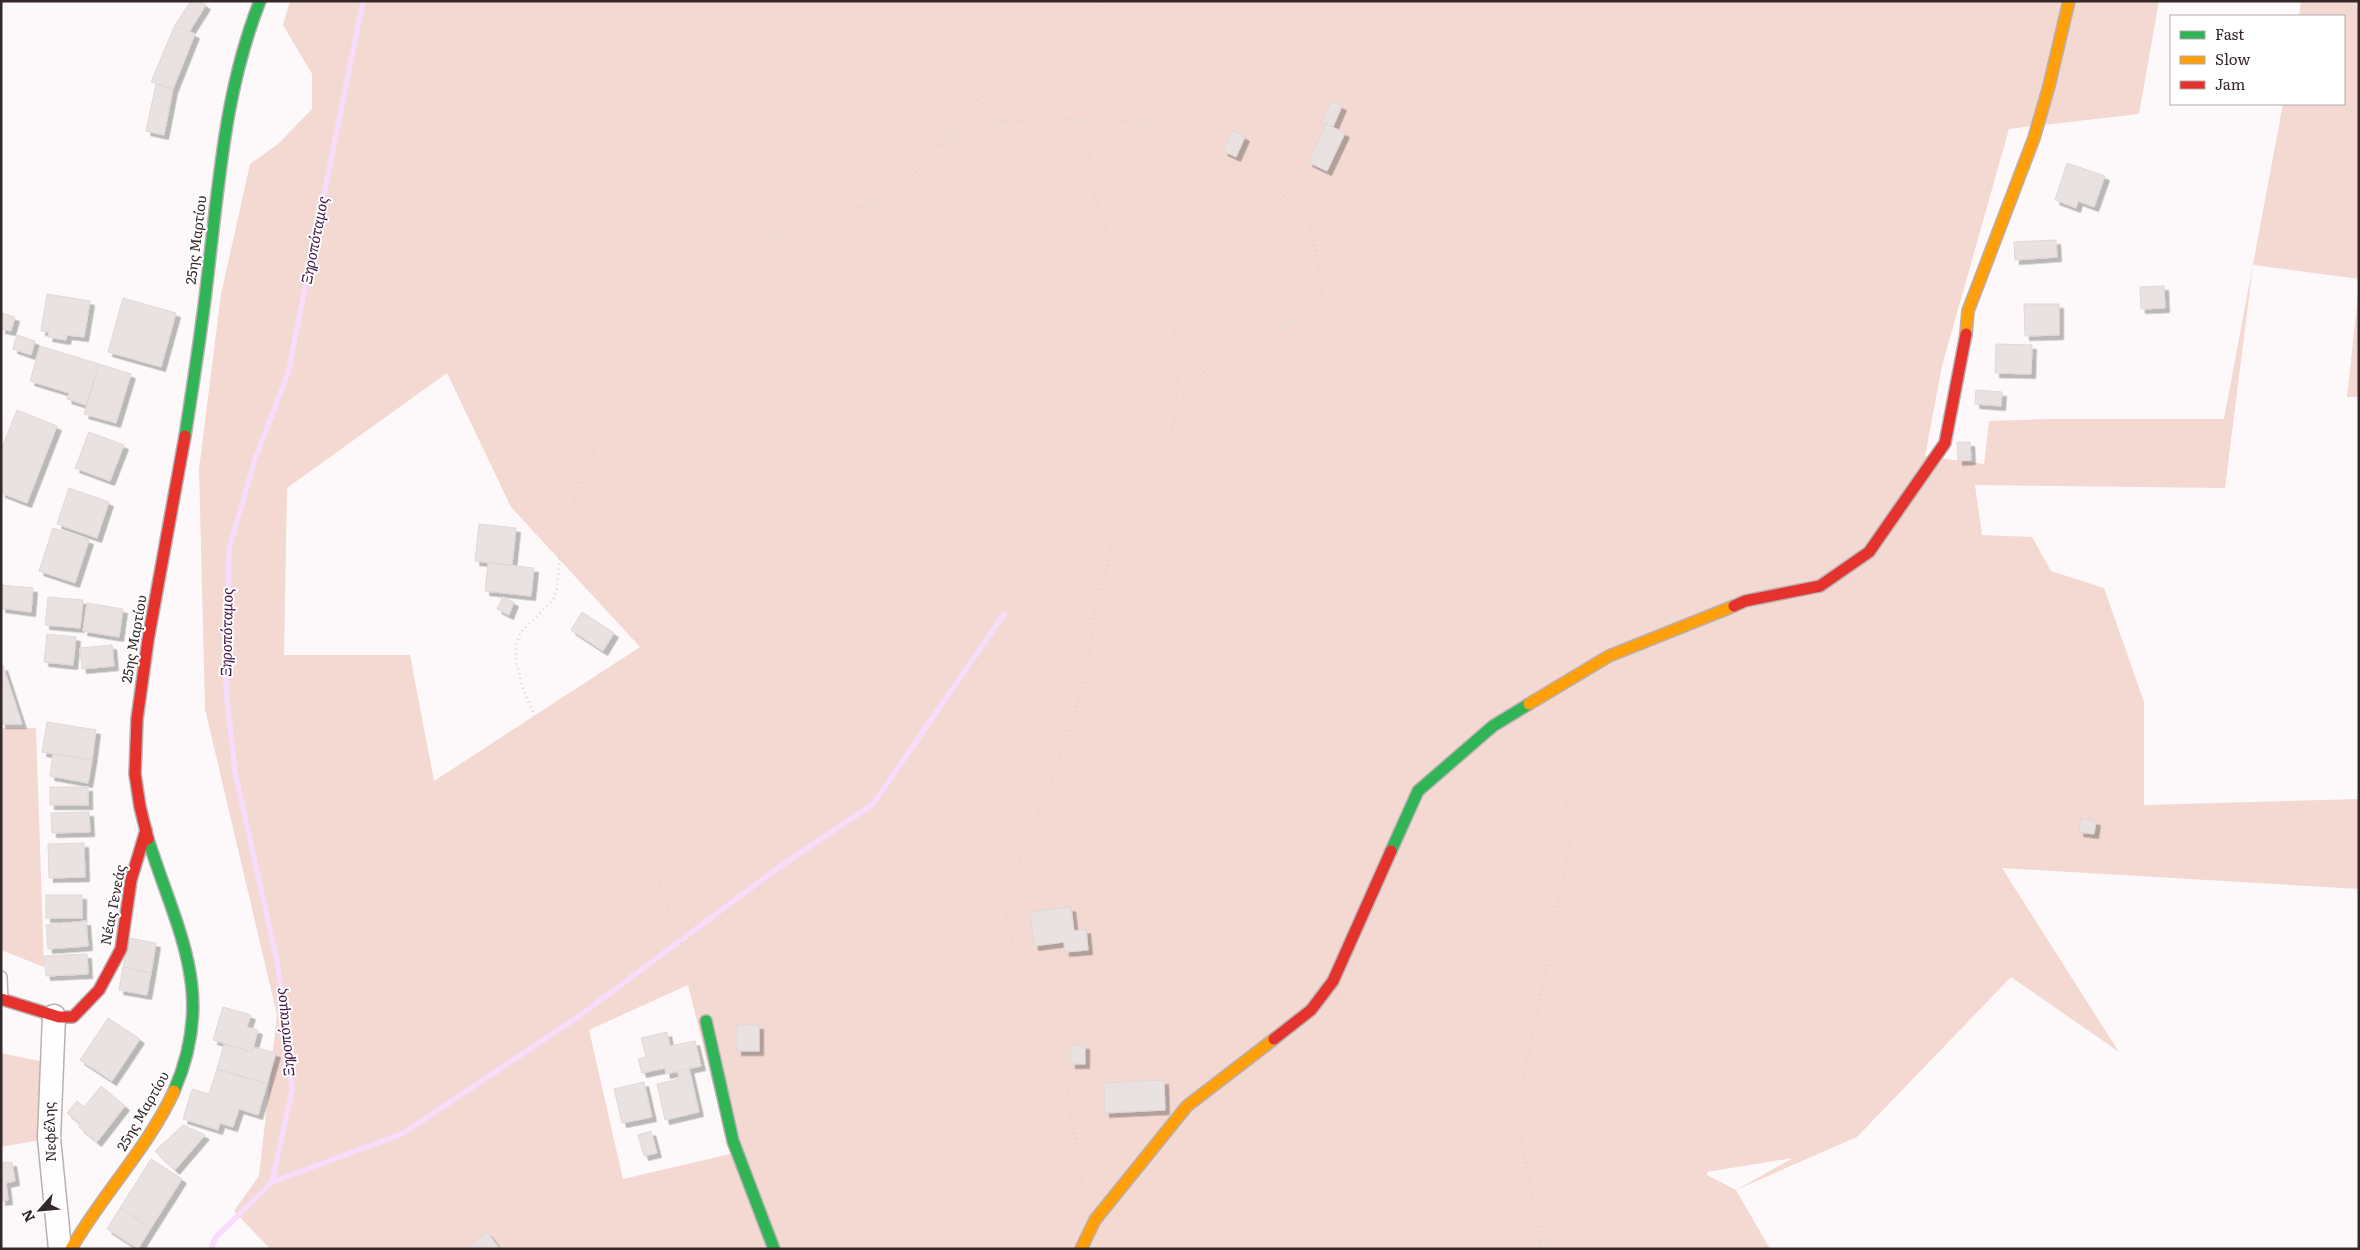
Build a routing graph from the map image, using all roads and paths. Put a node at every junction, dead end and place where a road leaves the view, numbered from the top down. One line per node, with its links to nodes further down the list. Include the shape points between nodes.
1 (260, 1): 10 (street, 25ης Μαρτίου, via 237,66 223,131 211,251 178,479 138,705 135,775)
2 (1103, 1): 6 (path, via 1095,13 1038,48 968,107)
3 (2069, 1): 9 (street, via 2034,138 1968,311 1964,349 1945,443 1869,552 1820,586 1745,601 1609,656)
4 (1068, 119): 6 (path, via 1008,121 971,127); 7 (path, via 1139,122 1168,134 1266,182 1306,220); 8 (path, via 1088,147 1098,212 1108,233 1172,320 1176,334)
5 (1369, 123): 7 (path)
6 (937, 146): 14 (path, via 900,191 887,201 792,223 735,266 717,298 665,361 634,407 602,430 562,533 553,600 520,633 516,645 516,662 523,688 539,726 558,757 622,820 653,868)
7 (1312, 233): 8 (path, via 1322,288 1318,304 1311,314 1251,338 1221,356 1195,380)
8 (1176, 409): 15 (path, via 1166,455 1134,496 1114,537 1094,616 1086,678 1067,740 1007,894 1007,928 1016,953 1058,1019 1065,1038 1068,1094 1082,1185)
9 (1493, 726): 15 (street, via 1418,791 1333,981 1310,1010 1186,1106); 20 (path, via 1555,774 1567,799 1570,851 1523,1081 1522,1140)
10 (146, 830): 13 (street, Νέας Γενεάς, via 131,880 121,949 112,970 100,990 73,1017); 17 (street, 25ης Μαρτίου, via 182,942 193,989 192,1038 170,1099)
11 (1, 977): 12 (lane)
12 (2, 1000): 13 (street, Νέας Γενεάς)
13 (54, 1016): 16 (street, Νεφέλης, via 49,1138)
14 (706, 1021): 18 (street, via 733,1141)
15 (1095, 1220): 19 (street)
16 (60, 1249)
17 (71, 1249)
18 (774, 1249)
19 (1081, 1249)
20 (1542, 1249)

